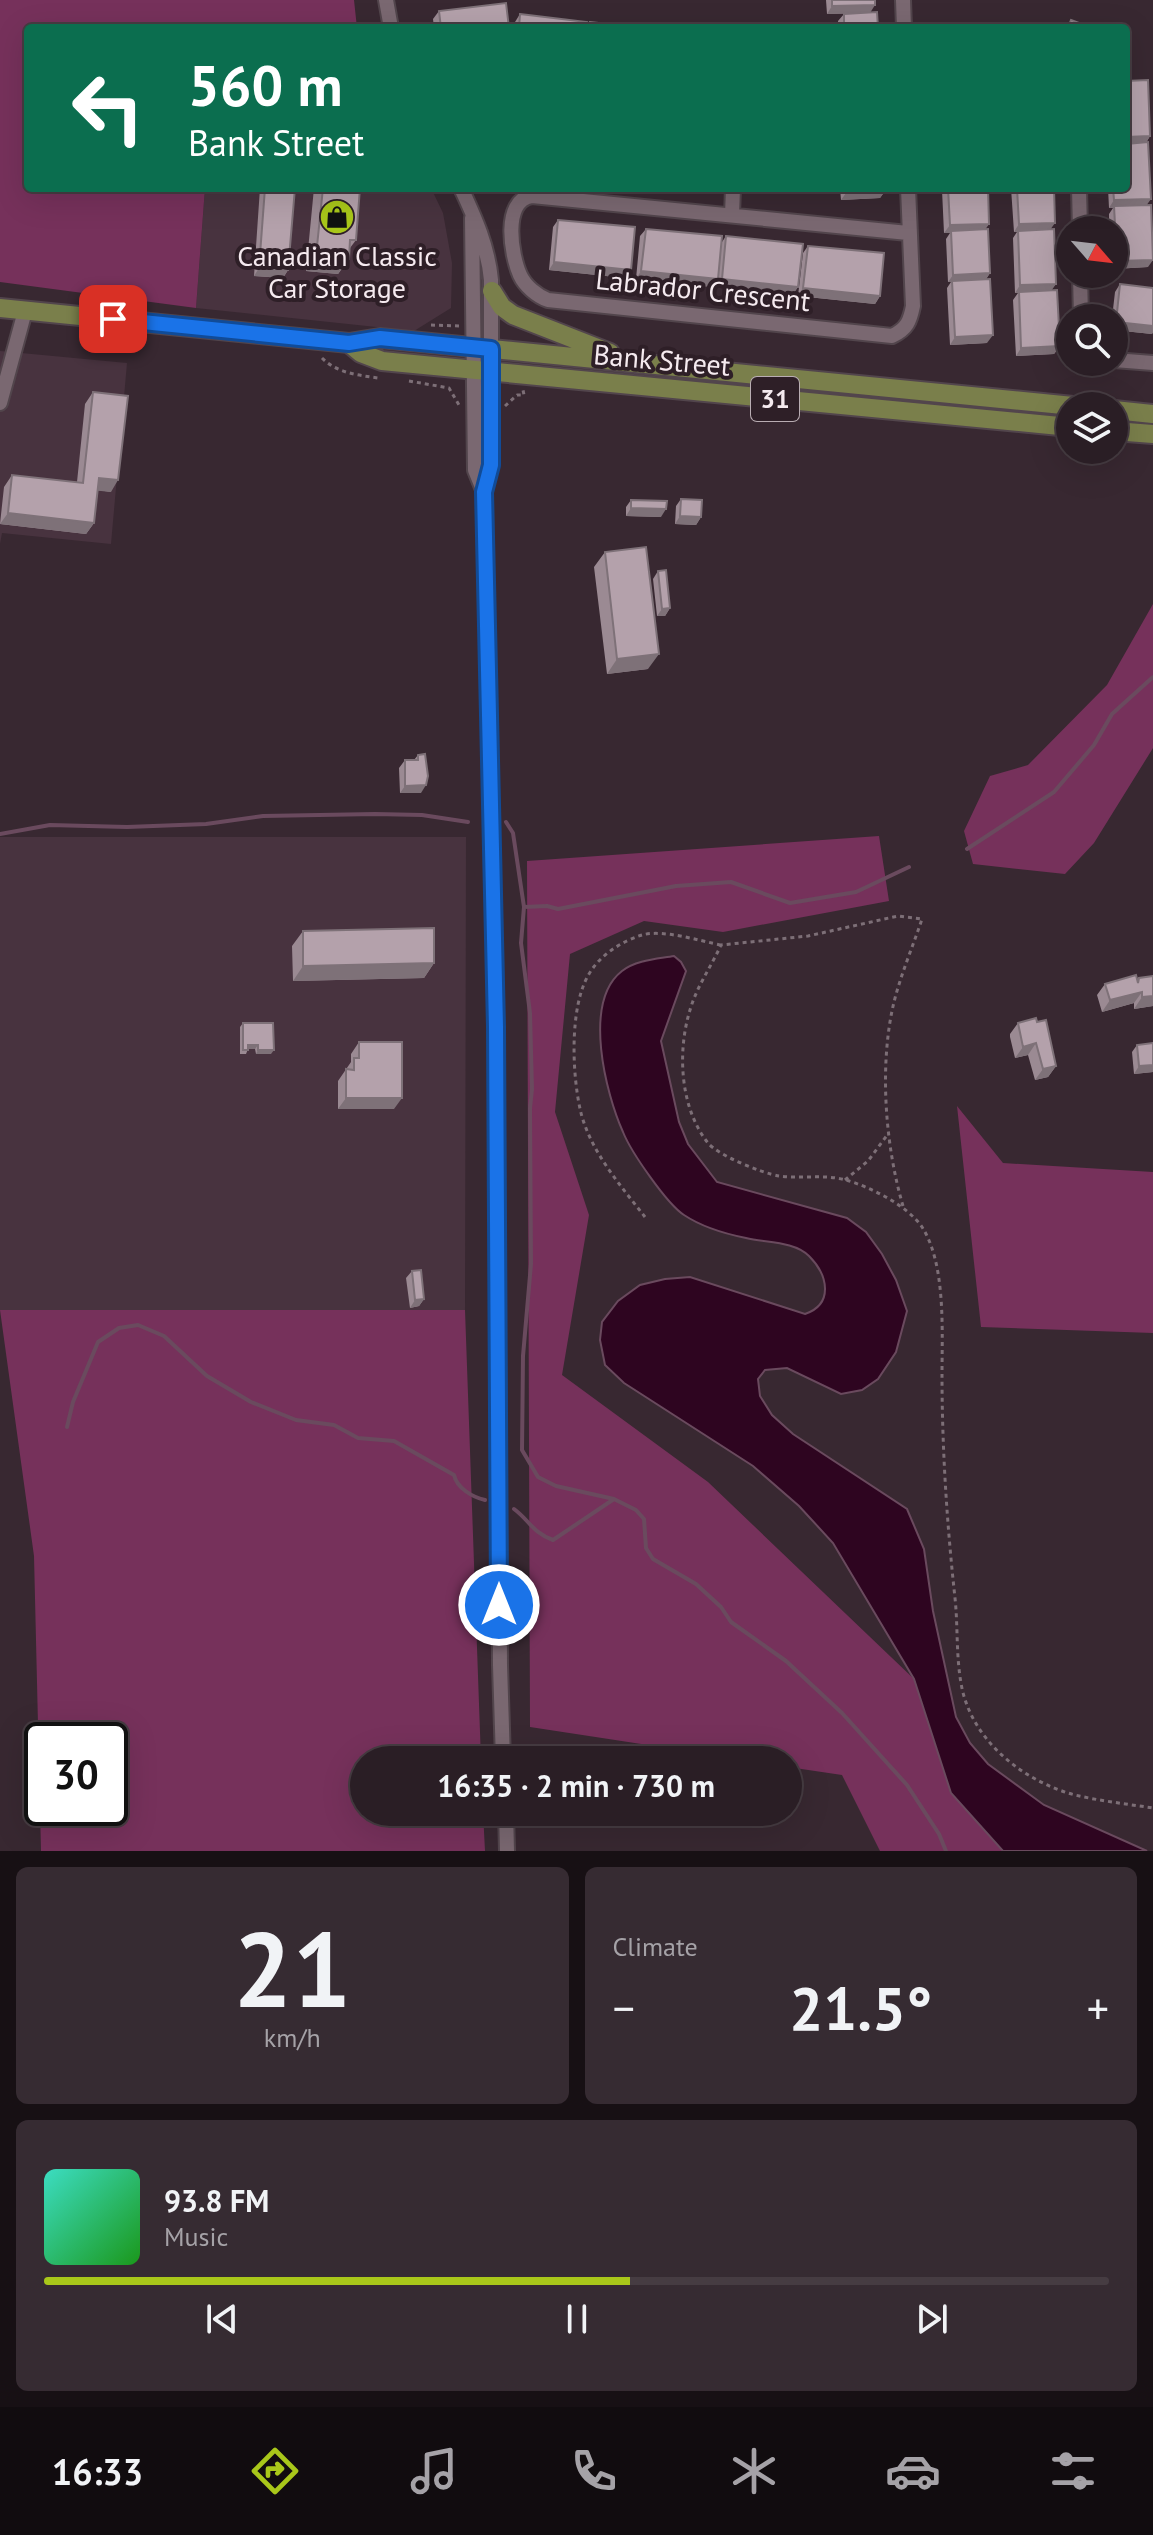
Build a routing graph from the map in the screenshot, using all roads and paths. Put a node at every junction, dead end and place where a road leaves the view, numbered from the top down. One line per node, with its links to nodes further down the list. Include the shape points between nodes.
1 (386, 0): 3 (street)
2 (903, 0): 4 (street)
3 (390, 24)
4 (904, 24)
5 (463, 192): 9 (street)
6 (733, 192): 10 (street)
7 (908, 192): 12 (street)
8 (1079, 192): 11 (street)
9 (472, 215): 13 (street, via 488,253); 20 (street)
10 (732, 215): 12 (street, Labrador Crescent); 12 (street, Labrador Crescent, via 526,196 517,204 511,224 521,277 548,300 878,336 903,331 910,321)
11 (1080, 216)
12 (908, 233)
13 (492, 291): 20 (street); 21 (main road, via 513,315)
14 (0, 308): 15 (main road, Bank Street / 31)
15 (25, 311): 18 (main road, Bank Street / 31); 27 (street)
16 (463, 318): 17 (path, via 460,326)
17 (418, 325)
18 (303, 338): 19 (main road, Bank Street / 31); 25 (path, via 332,366)
19 (349, 343): 20 (main road, Bank Street / 31, via 380,338); 24 (main road, Bank Street / 31, via 382,361)
20 (482, 348): 21 (main road, Bank Street / 31); 24 (street)
21 (627, 360): 28 (main road, Bank Street / 31)
22 (1128, 361): 23 (street)
23 (1153, 363)
24 (482, 371): 32 (main road, Bank Street / 31); 40 (street, via 475,470 484,492 496,1027)
25 (384, 378)
26 (398, 380): 29 (path, via 449,388)
27 (0, 403)
28 (1056, 404)
29 (459, 406)
30 (1128, 411): 31 (main road)
31 (1153, 414)
32 (1056, 426)
33 (1128, 432): 34 (main road)
34 (1153, 434)
35 (721, 945): 36 (path, via 808,936 898,916 922,919 894,1002 887,1065); 37 (path, via 689,1013 683,1071 688,1106 709,1144 745,1165 778,1176); 39 (path, via 644,934 609,951 588,974 574,1020 582,1114 600,1154)
36 (888, 1134): 37 (path); 38 (path)
37 (845, 1180): 38 (path)
38 (903, 1206): 41 (path, via 922,1227 936,1260 951,1562 961,1684 970,1714 986,1740 1037,1780 1074,1795)
39 (645, 1217)
40 (503, 1746)
41 (1153, 1808)
42 (506, 1826): 43 (street)
43 (507, 1851)

